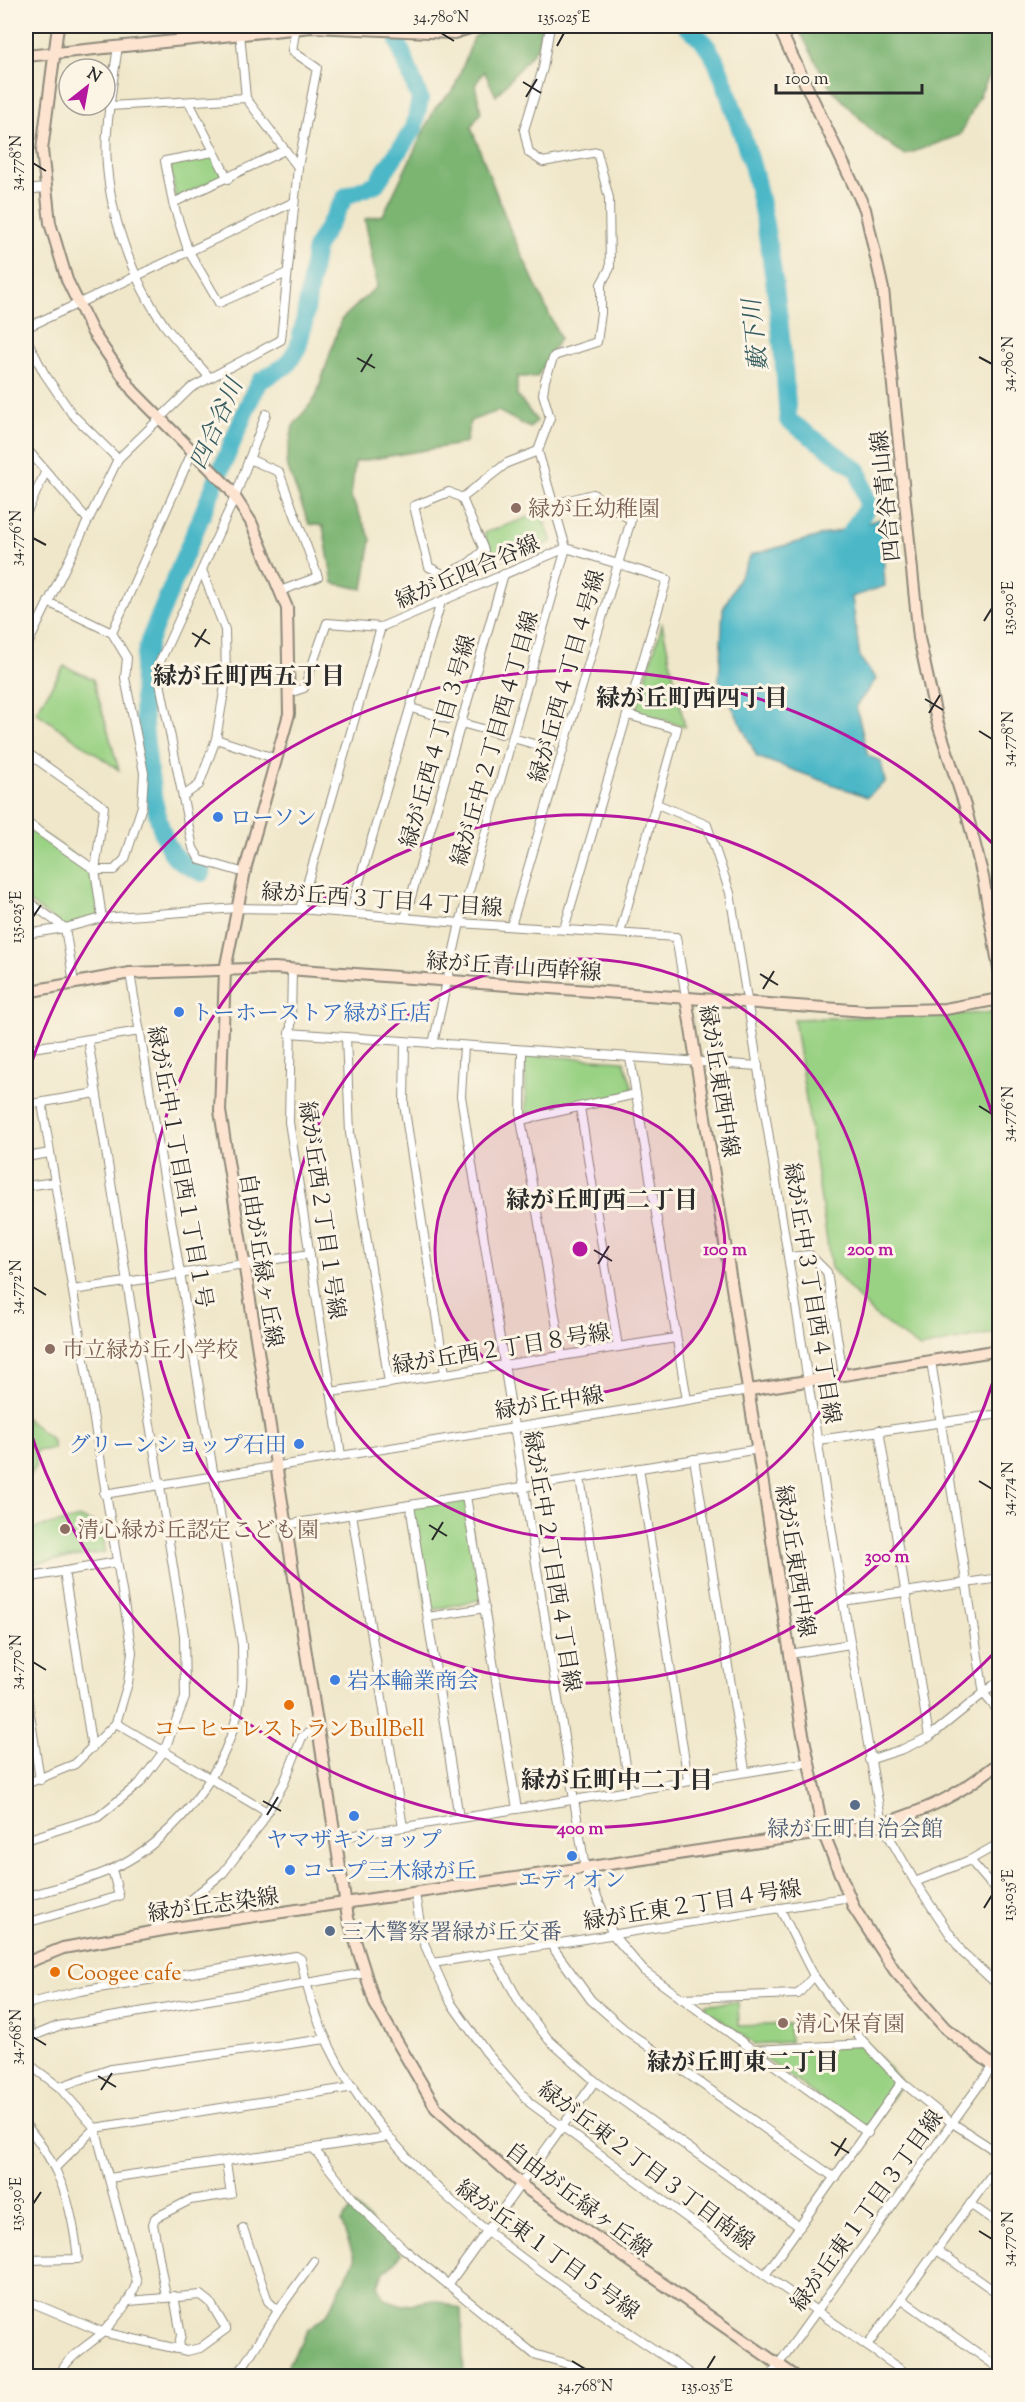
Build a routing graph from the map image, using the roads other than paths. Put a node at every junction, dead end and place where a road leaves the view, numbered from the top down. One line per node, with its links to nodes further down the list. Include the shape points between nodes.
1 (58, 26): 8 (street, 自由が丘緑ヶ丘線)
2 (476, 26): 5 (street, via 454,33)
3 (550, 26): 34 (street, via 543,68 524,130 529,153 543,162 597,152 609,198 610,268 601,284 602,314 597,342 554,356 543,394 550,418)
4 (778, 26): 84 (street, 四合谷青山線, via 865,209 883,289 919,638 937,721 983,878)
5 (295, 27): 6 (street); 17 (street, via 292,51 317,68)
6 (242, 29): 7 (street); 11 (street)
7 (118, 46): 8 (street); 10 (street)
8 (53, 52): 9 (street); 19 (street, 自由が丘緑ヶ丘線, via 42,150)
9 (26, 56)
10 (117, 57)
11 (246, 98): 12 (street); 15 (street)
12 (189, 102): 13 (street); 16 (street)
13 (117, 106)
14 (108, 117): 25 (street, via 107,181)
15 (285, 150): 17 (street); 18 (street)
16 (213, 152): 18 (street); 22 (street, via 165,161)
17 (298, 167): 21 (street)
18 (228, 179): 22 (street)
19 (45, 188): 20 (street); 26 (street, 自由が丘緑ヶ丘線, via 50,223)
20 (26, 190)
21 (294, 202): 23 (street); 24 (street)
22 (172, 203): 23 (street)
23 (188, 250): 24 (street, via 219,303); 25 (street)
24 (287, 273): 29 (street, via 281,340)
25 (137, 276): 26 (street); 29 (street, via 165,326)
26 (78, 303): 27 (street); 31 (street, 自由が丘緑ヶ丘線, via 111,361)
27 (26, 328)
28 (26, 338): 35 (street, via 72,414)
29 (210, 378): 31 (street, via 191,388)
30 (266, 414): 36 (street)
31 (161, 419): 33 (street, 自由が丘緑ヶ丘線); 35 (street)
32 (26, 448): 37 (street)
33 (193, 450): 38 (street, 自由が丘緑ヶ丘線); 51 (street)
34 (538, 451): 39 (street, via 507,463); 40 (street, 緑が丘四合谷線)
35 (118, 459): 42 (street)
36 (249, 459): 38 (street); 47 (street, via 279,472 318,577)
37 (45, 473): 41 (street); 42 (street)
38 (232, 492): 45 (street); 47 (street, 自由が丘緑ヶ丘線, via 251,522)
39 (462, 498): 39 (street, via 449,492 414,506 429,567 446,575 484,550)
40 (553, 504): 43 (street, 緑が丘四合谷線); 44 (street, 緑が丘西４丁目４号線, via 593,494 631,520)
41 (26, 514)
42 (88, 520): 48 (street)
43 (567, 549): 44 (street); 46 (street, 緑が丘四合谷線); 59 (street, 緑が丘中２丁目西４丁目線)
44 (618, 564): 55 (street, via 667,579); 76 (street, 緑が丘西４丁目４号線)
45 (202, 570): 60 (street, via 225,630 226,680); 64 (street, via 157,668)
46 (504, 574): 49 (street, 緑が丘四合谷線); 57 (street, 緑が丘西４丁目３号線)
47 (280, 591): 53 (street, 自由が丘緑ヶ丘線, via 287,608)
48 (48, 602): 51 (street); 52 (street)
49 (441, 602): 50 (street, 緑が丘四合谷線); 54 (street)
50 (381, 627): 53 (street, 緑が丘四合谷線, via 327,623 304,688); 71 (street)
51 (112, 633): 67 (street, via 127,658 125,678 144,773 142,806 125,859 114,870)
52 (26, 648)
53 (289, 693): 63 (street, 自由が丘緑ヶ丘線, via 289,714)
54 (411, 708): 56 (street); 72 (street)
55 (628, 715): 65 (street, via 677,729); 78 (street)
56 (448, 719)
57 (461, 723): 58 (street); 74 (street, 緑が丘西４丁目３号線)
58 (501, 734)
59 (513, 738): 61 (street); 75 (street, 緑が丘中２丁目西４丁目線)
60 (216, 739): 63 (street); 64 (street, via 199,785)
61 (551, 749)
62 (26, 752): 67 (street, via 104,807)
63 (276, 759): 68 (street, 自由が丘緑ヶ丘線)
64 (183, 796): 68 (street, via 193,848 200,860)
65 (657, 804): 79 (street); 90 (street, 緑が丘中３丁目西４丁目線, via 707,825 730,893)
66 (26, 822): 67 (street)
67 (95, 870): 73 (street)
68 (245, 873): 70 (street, 自由が丘緑ヶ丘線)
69 (26, 900): 77 (street)
70 (237, 908): 71 (street, 緑が丘西３丁目４丁目線); 73 (street, 緑が丘西３丁目４丁目線); 81 (street, 自由が丘緑ヶ丘線)
71 (300, 909): 72 (street, 緑が丘西３丁目４丁目線)
72 (350, 913): 74 (street, 緑が丘西３丁目４丁目線)
73 (102, 918): 77 (street, 緑が丘西３丁目４丁目線)
74 (405, 918): 75 (street, 緑が丘西３丁目４丁目線)
75 (459, 923): 76 (street, 緑が丘西３丁目４丁目線); 85 (street, 緑が丘中２丁目西４丁目線)
76 (511, 926): 78 (street, 緑が丘西３丁目４丁目線)
77 (65, 928): 80 (street, 緑が丘西３丁目４丁目線); 86 (street)
78 (564, 929): 79 (street, 緑が丘西３丁目４丁目線)
79 (620, 933): 88 (street, 緑が丘西３丁目４丁目線, via 676,937)
80 (26, 934)
81 (225, 970): 82 (street, 緑が丘青山西幹線); 83 (street, 緑が丘青山西幹線); 115 (street, 自由が丘緑ヶ丘線, via 220,1111)
82 (292, 970): 85 (street, 緑が丘青山西幹線); 92 (street, 緑が丘西２丁目１号線)
83 (130, 973): 86 (street, 緑が丘青山西幹線); 91 (street, 緑が丘中１丁目西１丁目１号)
84 (999, 975)
85 (447, 981): 88 (street, 緑が丘青山西幹線); 96 (street, 緑が丘中２丁目西４丁目線)
86 (74, 983): 87 (street, 緑が丘青山西幹線)
87 (26, 992)
88 (686, 997): 90 (street, 緑が丘青山西幹線); 101 (street, 緑が丘東西中線)
89 (999, 999): 90 (street, 緑が丘青山西幹線, via 945,1010 866,1011)
90 (748, 1001): 102 (street, 緑が丘中３丁目西４丁目線)
91 (140, 1031): 94 (street); 116 (street, 緑が丘中１丁目西１丁目１号)
92 (289, 1033): 93 (street); 113 (street, 緑が丘西２丁目１号線, via 289,1122)
93 (346, 1037): 95 (street); 128 (street, via 350,1133)
94 (88, 1040): 98 (street); 103 (street)
95 (405, 1042): 96 (street); 125 (street, via 404,1104)
96 (433, 1044): 97 (street)
97 (464, 1046): 99 (street); 124 (street, 緑が丘中２丁目西４丁目線, via 461,1096)
98 (26, 1049)
99 (522, 1050): 100 (street); 108 (street)
100 (630, 1058): 101 (street); 104 (street)
101 (697, 1063): 102 (street); 129 (street, 緑が丘東西中線)
102 (758, 1066): 114 (street, 緑が丘中３丁目西４丁目線)
103 (96, 1093): 105 (street); 117 (street)
104 (636, 1094): 107 (street); 119 (street)
105 (42, 1103): 106 (street); 109 (street)
106 (26, 1105)
107 (580, 1107): 108 (street); 120 (street)
108 (521, 1120): 122 (street)
109 (50, 1153): 110 (street); 111 (street)
110 (26, 1157)
111 (55, 1182): 112 (street); 118 (street)
112 (26, 1186)
113 (310, 1254): 115 (street); 130 (street, 緑が丘西２丁目１号線)
114 (789, 1257): 126 (street, via 810,1255 827,1272); 127 (street, 緑が丘中３丁目西４丁目線)
115 (243, 1265): 116 (street); 140 (street, 自由が丘緑ヶ丘線)
116 (181, 1274): 117 (street); 142 (street, 緑が丘中１丁目西１丁目１号)
117 (127, 1284): 118 (street); 144 (street)
118 (73, 1290): 146 (street)
119 (676, 1338): 120 (street, 緑が丘西２丁目８号線); 131 (street)
120 (618, 1347): 122 (street, 緑が丘西２丁目８号線)
121 (999, 1350): 123 (street, 緑が丘中線)
122 (562, 1356): 124 (street, 緑が丘西２丁目８号線)
123 (931, 1361): 126 (street, 緑が丘中線); 133 (street)
124 (503, 1365): 125 (street, 緑が丘西２丁目８号線); 134 (street, 緑が丘中２丁目西４丁目線)
125 (445, 1374): 128 (street, 緑が丘西２丁目８号線)
126 (843, 1375): 127 (street, 緑が丘中線)
127 (809, 1381): 129 (street, 緑が丘中線); 136 (street, 緑が丘中３丁目西４丁目線)
128 (389, 1383): 130 (street, 緑が丘西２丁目８号線)
129 (750, 1390): 131 (street, 緑が丘中線); 137 (street, 緑が丘東西中線)
130 (331, 1392): 138 (street, 緑が丘西２丁目１号線)
131 (687, 1400): 134 (street, 緑が丘中線)
132 (999, 1414): 133 (street)
133 (941, 1422): 135 (street); 155 (street)
134 (513, 1427): 138 (street, 緑が丘中線); 145 (street, 緑が丘中２丁目西４丁目線)
135 (879, 1430): 136 (street); 156 (street)
136 (818, 1440): 157 (street, 緑が丘中３丁目西４丁目線)
137 (759, 1449): 139 (street); 161 (street, 緑が丘東西中線)
138 (341, 1455): 140 (street, 緑が丘中線)
139 (694, 1459): 141 (street); 174 (street)
140 (275, 1465): 142 (street, 緑が丘中線); 150 (street, 自由が丘緑ヶ丘線)
141 (639, 1468): 143 (street); 177 (street)
142 (215, 1475): 144 (street, 緑が丘中線); 175 (street, 緑が丘中１丁目西１丁目１号, via 242,1645 242,1688 232,1729)
143 (580, 1478): 145 (street); 179 (street)
144 (159, 1484): 146 (street, 緑が丘中線); 170 (street, via 184,1635 185,1687 185,1698)
145 (523, 1487): 147 (street); 180 (street, 緑が丘中２丁目西４丁目線)
146 (104, 1494): 151 (street)
147 (466, 1496): 148 (street); 158 (street)
148 (410, 1505): 149 (street); 159 (street)
149 (352, 1514): 150 (street); 185 (street)
150 (285, 1525): 167 (street, 自由が丘緑ヶ丘線)
151 (117, 1562): 152 (street); 166 (street, via 132,1652)
152 (63, 1571): 153 (street); 169 (street)
153 (26, 1578)
154 (999, 1578): 155 (street)
155 (968, 1584): 156 (street); 164 (street)
156 (906, 1590): 157 (street); 168 (street)
157 (843, 1601): 160 (street, 緑が丘中３丁目西４丁目線)
158 (485, 1608): 159 (street); 181 (street)
159 (428, 1617): 183 (street)
160 (850, 1644): 161 (street); 171 (street, 緑が丘中３丁目西４丁目線)
161 (790, 1654): 172 (street, 緑が丘東西中線)
162 (999, 1680): 164 (street)
163 (26, 1688): 176 (street)
164 (984, 1694): 165 (street); 168 (street)
165 (999, 1713)
166 (116, 1724): 169 (street); 170 (street)
167 (319, 1726): 182 (street, via 299,1743 284,1783); 187 (street, 自由が丘緑ヶ丘線)
168 (928, 1737): 171 (street)
169 (92, 1748): 176 (street, via 75,1764)
170 (164, 1751): 175 (street); 188 (street, via 140,1783 98,1817)
171 (870, 1760): 184 (street, 緑が丘中３丁目西４丁目線)
172 (810, 1762): 174 (street); 186 (street, 緑が丘東西中線)
173 (999, 1762): 184 (street, 緑が丘志染線, via 963,1791 928,1809)
174 (745, 1770): 177 (street)
175 (211, 1779): 182 (street); 192 (street, 緑が丘中１丁目西１丁目１号, via 183,1817 145,1849)
176 (40, 1780): 178 (street)
177 (688, 1780): 179 (street)
178 (26, 1784)
179 (630, 1790): 180 (street)
180 (572, 1800): 181 (street); 191 (street, 緑が丘中２丁目西４丁目線)
181 (517, 1809): 183 (street)
182 (267, 1812): 201 (street, via 224,1873)
183 (459, 1818): 185 (street)
184 (882, 1824): 186 (street, 緑が丘志染線); 193 (street, 緑が丘中３丁目西４丁目線)
185 (403, 1827): 187 (street)
186 (823, 1832): 191 (street, 緑が丘志染線); 197 (street, 緑が丘東西中線)
187 (336, 1838): 198 (street, 自由が丘緑ヶ丘線)
188 (26, 1840)
189 (999, 1843): 190 (street)
190 (970, 1860): 193 (street); 195 (street)
191 (585, 1868): 194 (street, 緑が丘志染線); 202 (street, 緑が丘中２丁目西４丁目線)
192 (112, 1869): 196 (street, 緑が丘中１丁目西１丁目１号); 200 (street, via 119,1896)
193 (915, 1882): 210 (street, 緑が丘中３丁目西４丁目線, via 962,1952)
194 (415, 1894): 198 (street, 緑が丘志染線); 206 (street, 緑が丘東２丁目３丁目南線, via 423,1941)
195 (999, 1895)
196 (26, 1897)
197 (850, 1897): 199 (street, 緑が丘東２丁目４号線); 219 (street, 緑が丘東西中線, via 895,1971 945,2028)
198 (346, 1905): 201 (street, 緑が丘志染線); 207 (street, 自由が丘緑ヶ丘線)
199 (780, 1909): 202 (street, 緑が丘東２丁目４号線); 208 (street)
200 (26, 1923)
201 (149, 1933): 205 (street, 緑が丘志染線, via 63,1948)
202 (614, 1935): 203 (street, 緑が丘東２丁目４号線); 211 (street, 緑が丘中２丁目西４丁目線, via 644,1971)
203 (551, 1945): 204 (street, 緑が丘東２丁目４号線); 236 (street, via 591,2000 624,2029)
204 (493, 1954): 206 (street, 緑が丘東２丁目４号線); 220 (street, via 520,2003 549,2040)
205 (26, 1962)
206 (433, 1963): 227 (street, 緑が丘東２丁目３丁目南線, via 451,2004 486,2052 530,2103)
207 (366, 1973): 209 (street); 237 (street, 自由が丘緑ヶ丘線, via 375,2004 436,2108)
208 (814, 1976): 211 (street, via 798,1994); 216 (street)
209 (305, 1983): 212 (street, 緑が丘東１丁目５号線, via 301,1959 296,1956 80,1991 30,2003); 214 (street, via 58,2026); 215 (street, 緑が丘東１丁目５号線)
210 (999, 1987)
211 (681, 1998): 217 (street, 緑が丘中２丁目西４丁目線)
212 (26, 2010)
213 (26, 2017): 214 (street)
214 (28, 2038)
215 (326, 2038): 222 (street, via 111,2069); 223 (street, 緑が丘東１丁目５号線)
216 (866, 2044): 217 (street); 221 (street)
217 (753, 2050): 228 (street, 緑が丘中２丁目西４丁目線)
218 (26, 2062): 222 (street)
219 (996, 2069): 224 (street, 緑が丘東１丁目３丁目線)
220 (596, 2081): 227 (street); 240 (street)
221 (902, 2082): 224 (street); 228 (street)
222 (59, 2087): 226 (street)
223 (354, 2087): 226 (street); 229 (street, 緑が丘東１丁目５号線)
224 (951, 2122): 231 (street); 253 (street, 緑が丘東１丁目３丁目線)
225 (26, 2125): 234 (street)
226 (94, 2128): 234 (street); 235 (street)
227 (562, 2128): 237 (street); 246 (street, 緑が丘東２丁目３丁目南線)
228 (868, 2133): 236 (street)
229 (388, 2137): 230 (street); 242 (street, 緑が丘東１丁目５号線, via 439,2192)
230 (314, 2149): 232 (street); 247 (street, via 358,2205)
231 (999, 2154)
232 (226, 2163): 235 (street); 249 (street, via 231,2194 190,2200 155,2218 153,2224)
233 (999, 2163): 238 (street)
234 (56, 2167): 244 (street, via 72,2213 78,2259)
235 (109, 2178): 252 (street, via 137,2282)
236 (835, 2178): 240 (street)
237 (520, 2184): 242 (street); 258 (street, 自由が丘緑ヶ丘線)
238 (970, 2204): 239 (street); 243 (street)
239 (999, 2225)
240 (800, 2227): 246 (street)
241 (243, 2229): 254 (street, via 268,2301)
242 (486, 2232): 247 (street); 263 (street, 緑が丘東１丁目５号線)
243 (937, 2250): 248 (street); 250 (street)
244 (26, 2260)
245 (314, 2261): 254 (street)
246 (765, 2275): 253 (street, 緑が丘東２丁目３丁目南線)
247 (448, 2285): 262 (street, via 534,2354 572,2365)
248 (999, 2295)
249 (170, 2297): 252 (street); 257 (street, via 180,2335); 257 (street, via 201,2295 210,2302 226,2329 200,2348)
250 (902, 2299): 256 (street); 259 (street)
251 (26, 2300): 255 (street)
252 (129, 2301): 255 (street)
253 (816, 2310): 256 (street, 緑が丘東２丁目３丁目南線); 258 (street, 緑が丘東１丁目３丁目線)
254 (278, 2311): 261 (street)
255 (102, 2332): 257 (street); 260 (street, via 63,2367)
256 (867, 2346): 266 (street, 緑が丘東２丁目３丁目南線)
257 (178, 2349)
258 (778, 2365): 264 (street, 緑が丘東１丁目３丁目線); 265 (street, 自由が丘緑ヶ丘線)
259 (999, 2369)
260 (60, 2376)
261 (237, 2376)
262 (592, 2376)
263 (693, 2376)
264 (770, 2376)
265 (795, 2376)
266 (910, 2376)

